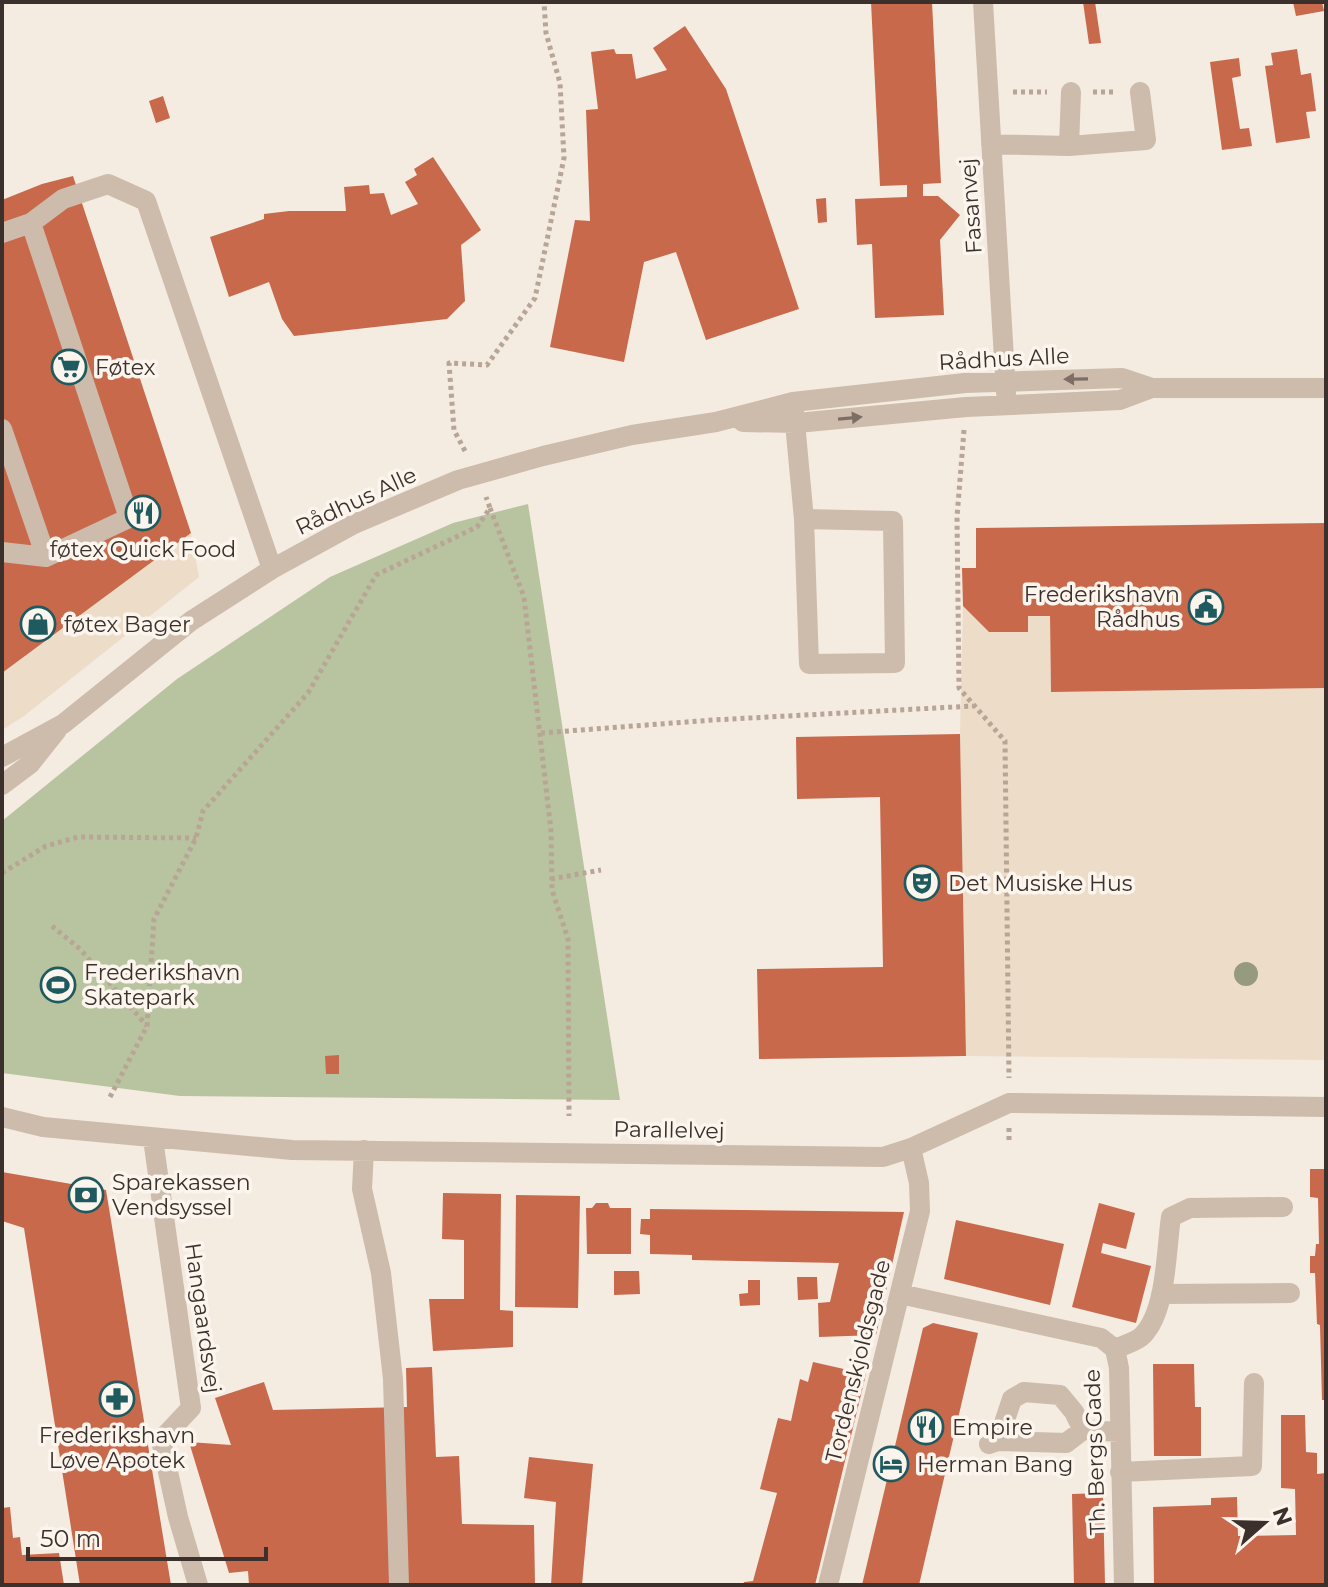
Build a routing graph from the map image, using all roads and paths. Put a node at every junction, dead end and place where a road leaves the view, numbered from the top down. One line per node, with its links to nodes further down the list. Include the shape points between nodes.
1 (544, 2): 18 (path, via 546,33 560,83 564,158 535,298 487,365 449,363 454,430)
2 (983, 2): 5 (street, Fasanvej)
3 (1071, 92): 6 (street)
4 (1140, 92): 6 (street, via 1146,140)
5 (991, 144): 6 (street); 9 (street, Fasanvej)
6 (1069, 146)
7 (31, 223): 8 (street); 22 (street, via 129,518); 23 (street, via 63,199 108,184 146,201)
8 (2, 233)
9 (1005, 380): 10 (street, Rådhus Alle, one-way to 9, via 1122,378); 12 (street, Rådhus Alle); 13 (street, Fasanvej)
10 (1152, 388): 11 (street, Rådhus Alle); 13 (street, Rådhus Alle, via 1120,400)
11 (1326, 388)
12 (793, 402): 15 (street, Rådhus Alle); 16 (street)
13 (1007, 406): 14 (street, Rådhus Alle)
14 (966, 407): 16 (street, Rådhus Alle, one-way to 14); 24 (path, via 957,517 959,688)
15 (716, 422): 16 (street, Rådhus Alle); 18 (street, Rådhus Alle, via 632,435)
16 (797, 423): 20 (street)
17 (2, 429): 22 (street)
18 (477, 475): 19 (path); 23 (street, Rådhus Alle, via 354,524)
19 (490, 508): 26 (path, via 524,597); 29 (path, via 477,527 376,575 308,693 203,811)
20 (804, 519): 20 (street, via 809,664 895,663 893,521)
21 (2, 552): 22 (street)
22 (46, 557)
23 (272, 569): 25 (street, Rådhus Alle, via 191,621)
24 (973, 706): 26 (path); 36 (path, via 1005,741)
25 (63, 724): 27 (street, Rådhus Alle); 28 (street, Rådhus Alle, via 30,764)
26 (541, 733): 32 (path)
27 (2, 757)
28 (2, 785)
29 (196, 838): 31 (path, via 78,837 46,846); 34 (path, via 154,919)
30 (601, 870): 32 (path)
31 (2, 873)
32 (551, 879): 38 (path, via 568,939)
33 (52, 926): 34 (path, via 80,949)
34 (147, 1026): 35 (path)
35 (110, 1097)
36 (1009, 1103): 37 (street, Parallelvej); 41 (path); 42 (street, Parallelvej)
37 (1326, 1107)
38 (569, 1116)
39 (2, 1117): 40 (street, Parallelvej)
40 (153, 1139): 43 (street, Parallelvej); 53 (street, Hangaardsvej, via 191,1408 161,1440)
41 (1009, 1143)
42 (911, 1148): 43 (street, Parallelvej, via 883,1157); 46 (street, Tordenskjoldsgade, via 920,1211)
43 (364, 1150): 54 (street, via 362,1189 381,1273 393,1379)
44 (1283, 1207): 47 (street, via 1190,1208 1171,1217)
45 (1290, 1293): 47 (street)
46 (900, 1294): 48 (street, Th. Bergs Gade, via 1101,1338); 55 (street, Tordenskjoldsgade)
47 (1161, 1294): 48 (street, via 1142,1336)
48 (1115, 1349): 51 (street, Th. Bergs Gade)
49 (1254, 1383): 52 (street, via 1252,1466)
50 (1083, 1430): 50 (street, via 1060,1395 1024,1392 1012,1399 994,1442 1066,1443); 51 (street)
51 (1120, 1432): 52 (street, Th. Bergs Gade)
52 (1120, 1472): 56 (street, Th. Bergs Gade)
53 (198, 1585)
54 (399, 1585)
55 (828, 1585)
56 (1124, 1585)

